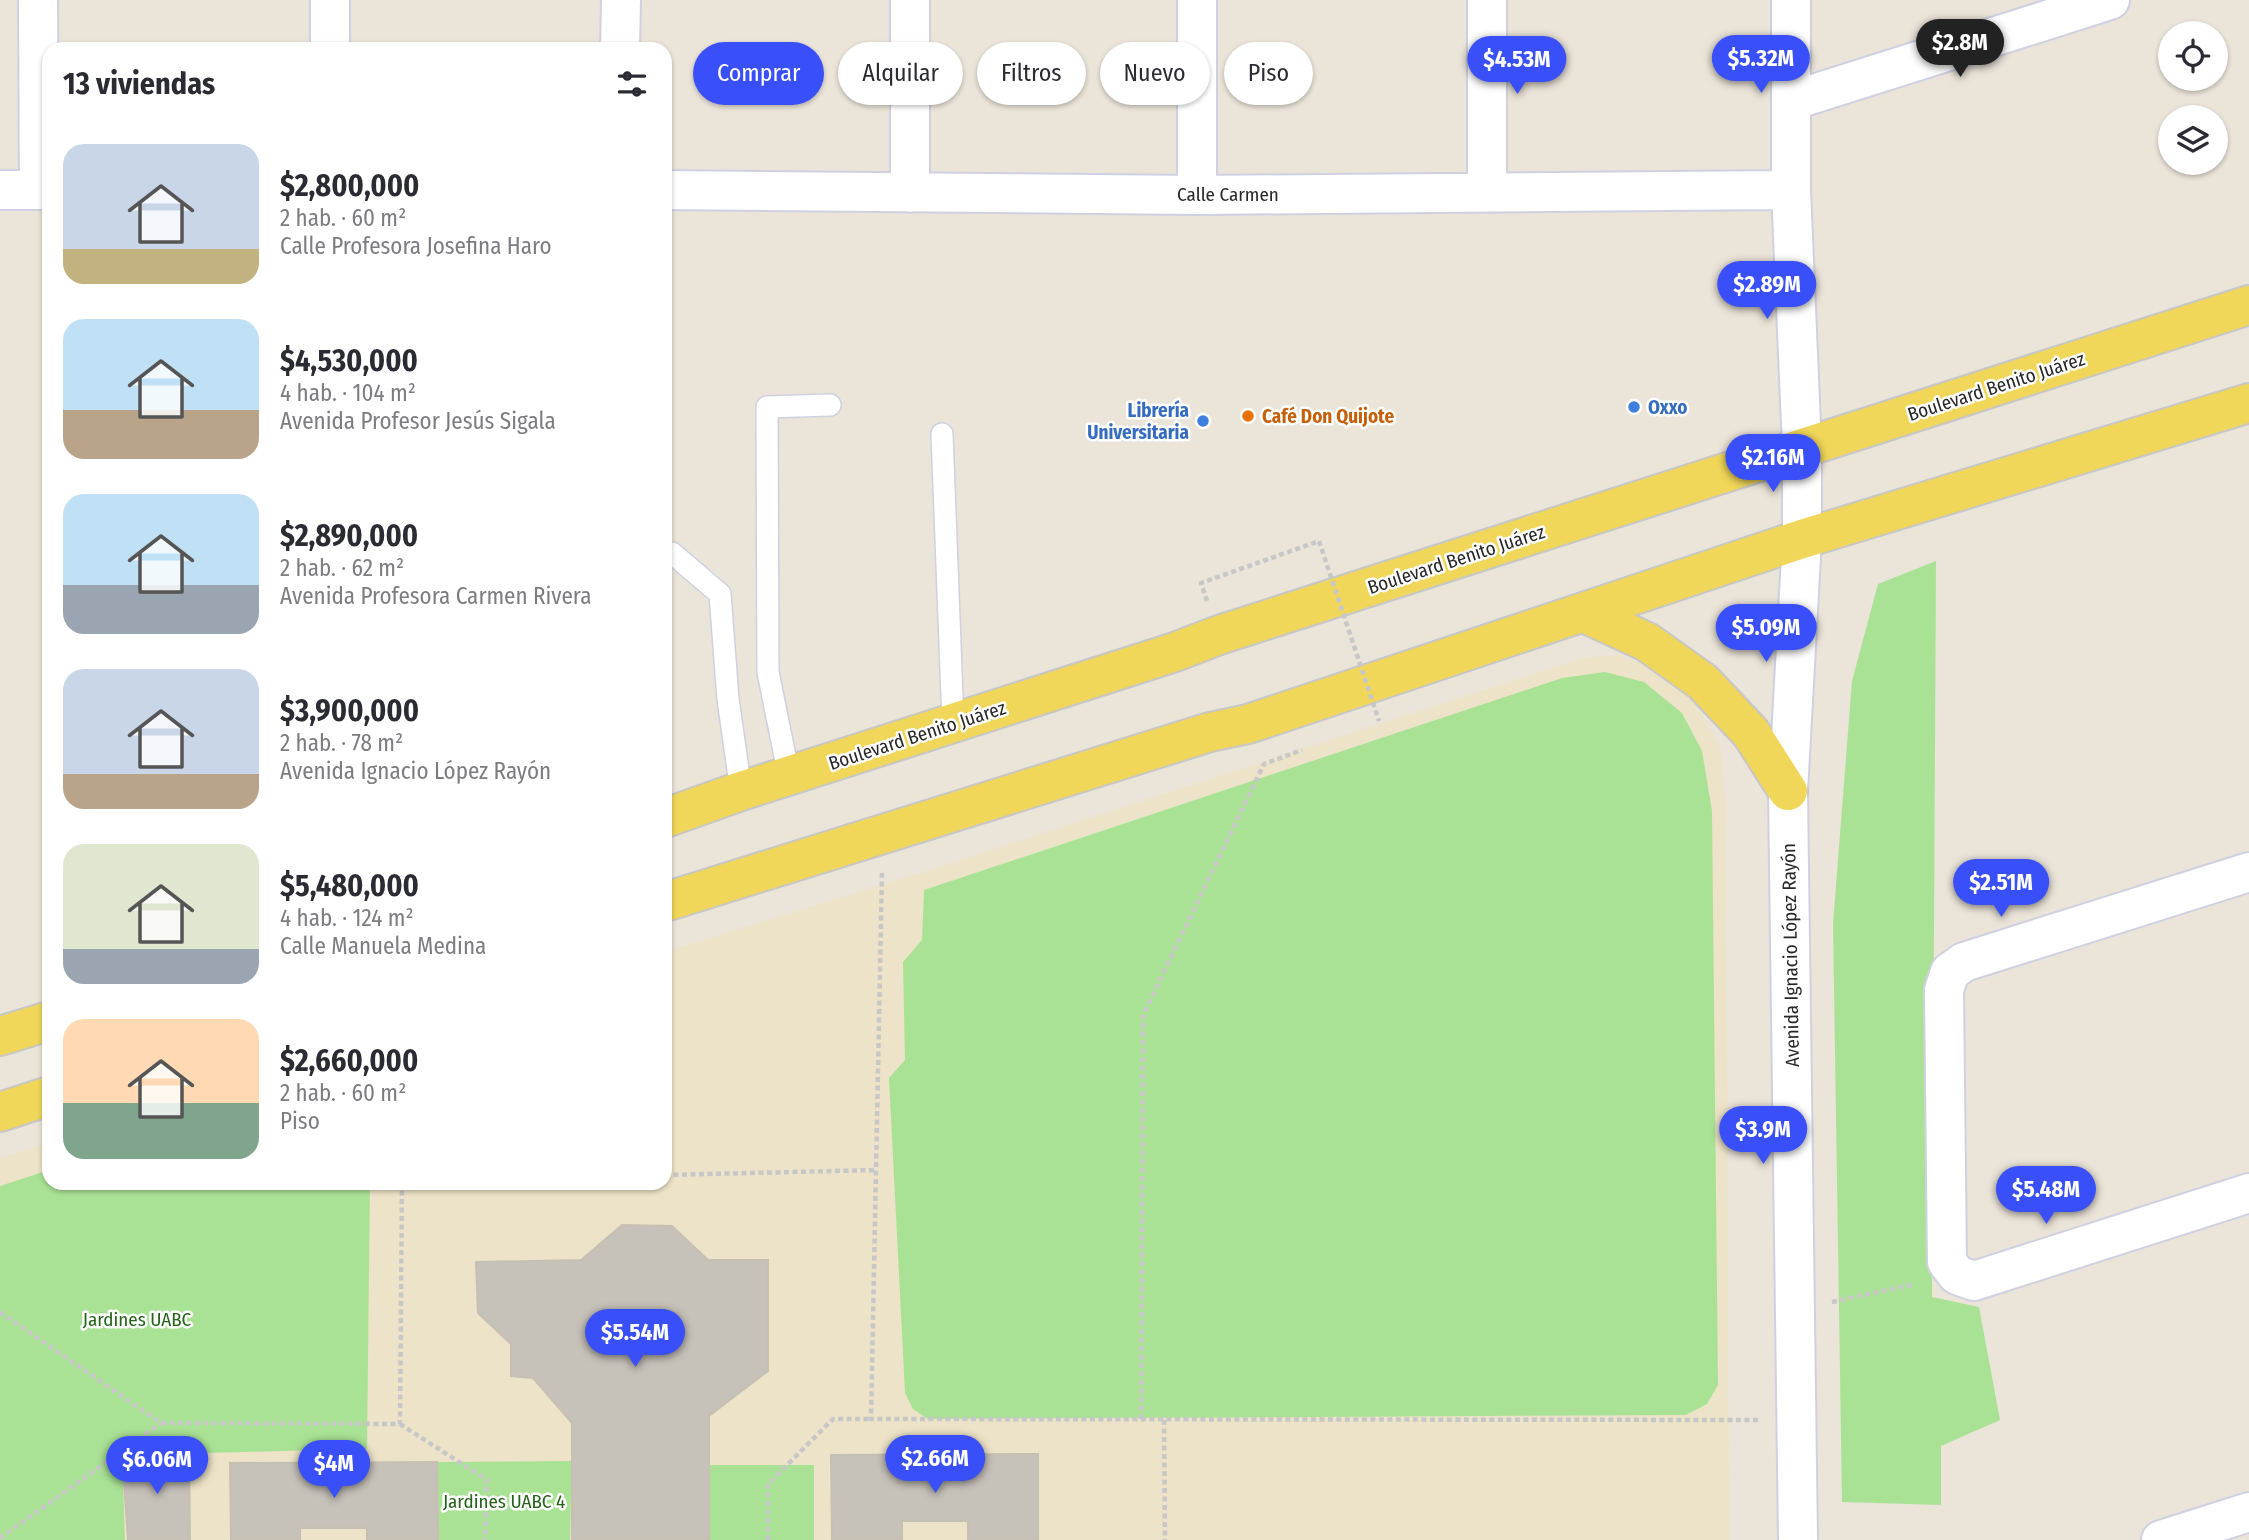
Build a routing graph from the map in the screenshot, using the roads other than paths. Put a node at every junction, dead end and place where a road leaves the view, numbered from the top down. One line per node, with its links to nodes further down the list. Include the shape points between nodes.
1 (38, 0): 12 (street)
2 (330, 0): 9 (street)
3 (621, 0): 10 (street)
4 (910, 0): 17 (street)
5 (1197, 0): 19 (street)
6 (1488, 0): 18 (street)
7 (1791, 0): 11 (street, Avenida Ignacio López Rayón)
8 (2110, 0): 11 (street)
9 (330, 42)
10 (621, 42)
11 (1791, 101): 16 (street, Avenida Ignacio López Rayón)
12 (42, 127)
13 (0, 190): 14 (street)
14 (42, 190)
15 (672, 190): 17 (street, Calle Carmen)
16 (1791, 190): 18 (street, Calle Carmen); 24 (street, Avenida Ignacio López Rayón)
17 (910, 193): 19 (street, Calle Carmen)
18 (1487, 193): 19 (street, Calle Carmen)
19 (1197, 195)
20 (2249, 305): 24 (main road, Boulevard Benito Juárez)
21 (2249, 403): 25 (main road)
22 (830, 405): 29 (lane, via 767,407 768,672)
23 (942, 434): 28 (lane)
24 (1802, 449): 25 (street, Avenida Ignacio López Rayón); 28 (main road, Boulevard Benito Juárez)
25 (1802, 539): 27 (main road); 31 (street, Avenida Ignacio López Rayón)
26 (672, 553): 30 (lane, via 720,594)
27 (1584, 613): 31 (main road, via 1647,642 1703,682 1751,733); 34 (main road, via 1248,724 1209,732)
28 (953, 723): 29 (main road, Boulevard Benito Juárez)
29 (789, 776): 30 (main road, Boulevard Benito Juárez)
30 (741, 791): 32 (main road, Boulevard Benito Juárez)
31 (1788, 791): 41 (street, Avenida Ignacio López Rayón)
32 (672, 816)
33 (2249, 872): 39 (street, via 1964,962 1950,972 1944,990 1947,1262 1957,1275 1974,1280)
34 (672, 900)
35 (42, 1023): 36 (main road)
36 (0, 1036)
37 (42, 1098): 38 (main road)
38 (0, 1112)
39 (2249, 1193)
40 (2249, 1512): 42 (street)
41 (1798, 1540)
42 (2161, 1540)

